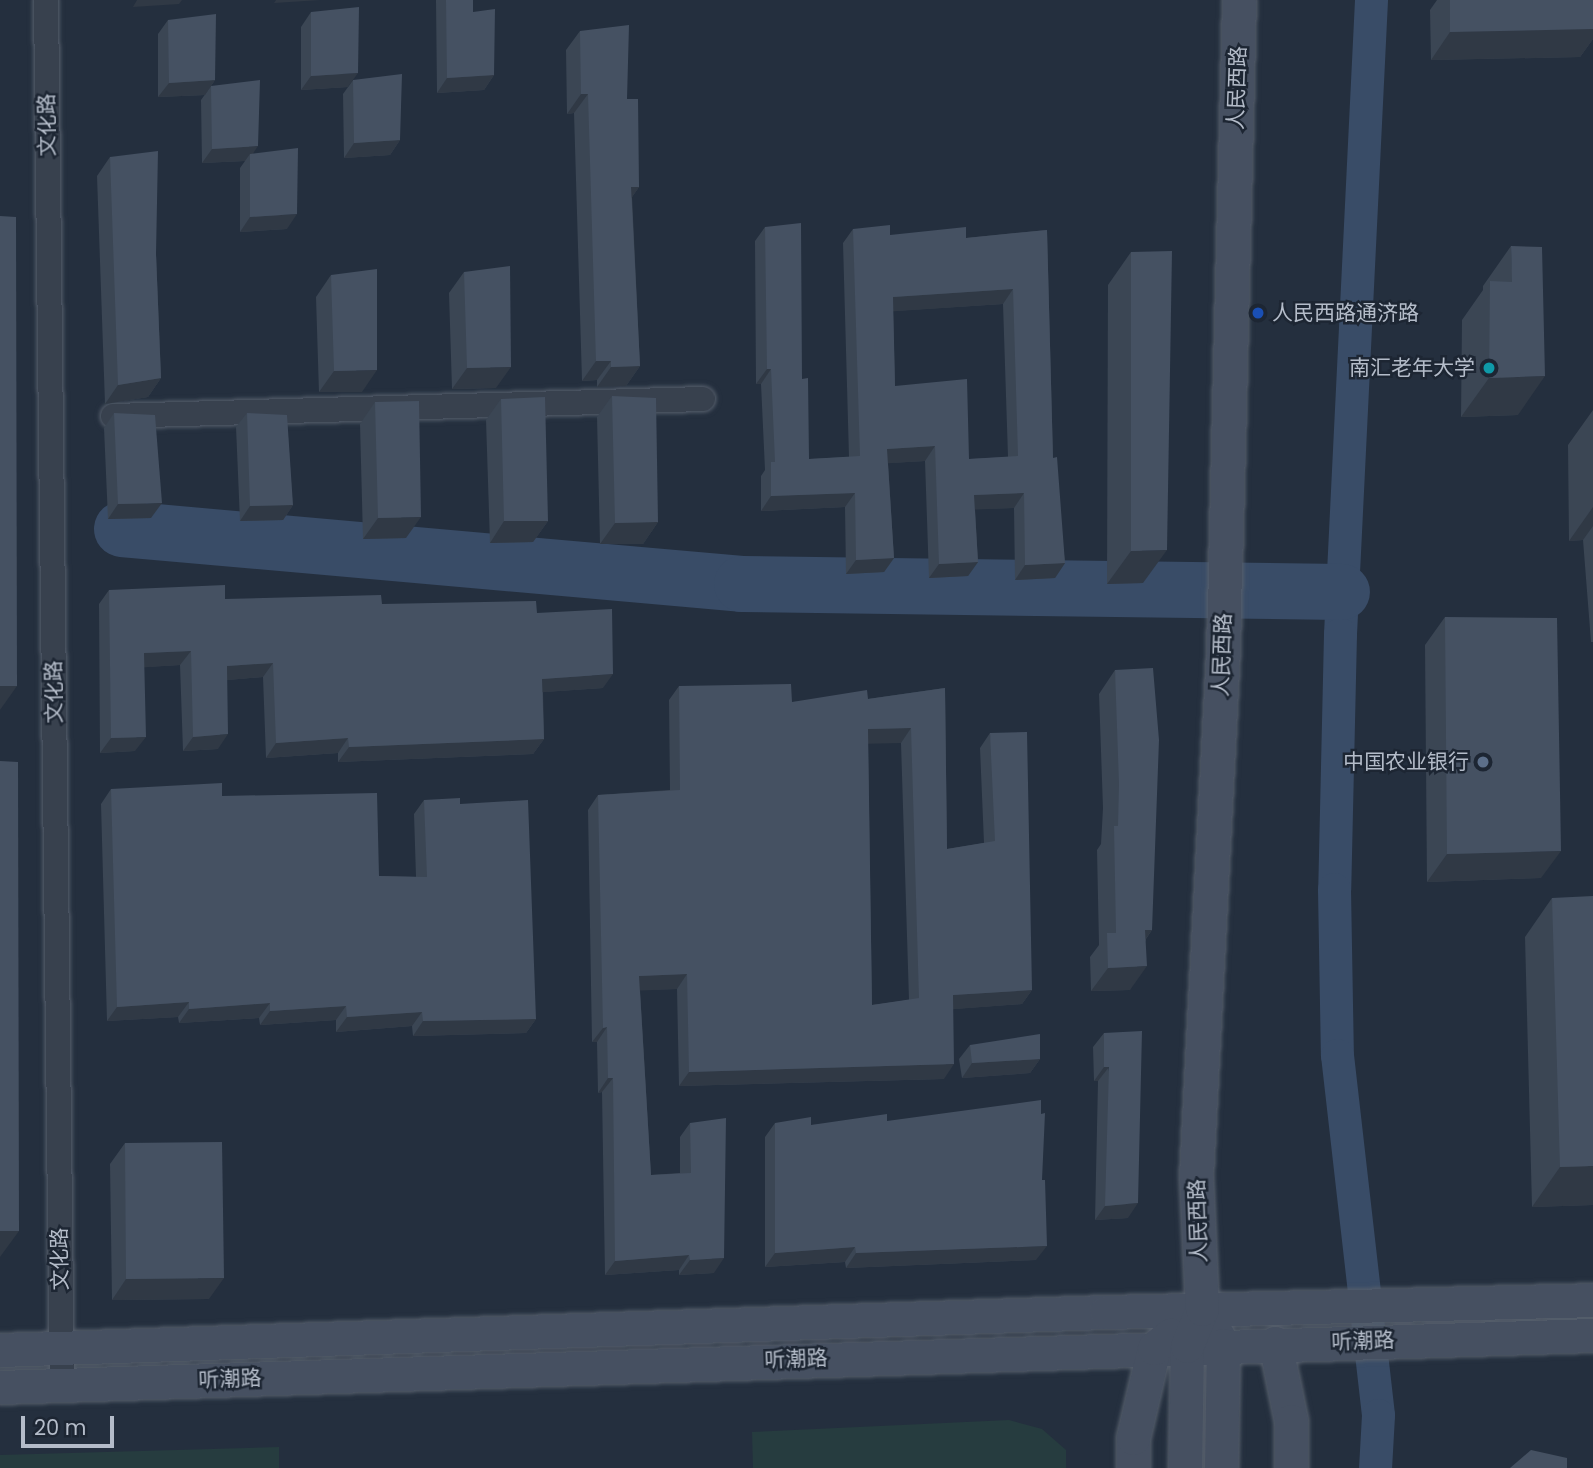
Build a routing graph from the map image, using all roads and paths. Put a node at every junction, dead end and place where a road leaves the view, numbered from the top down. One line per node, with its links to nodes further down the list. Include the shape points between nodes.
1 (46, 0): 11 (street, 文化路)
2 (1240, 0): 6 (main road, 人民西路, via 1223,647 1196,1176)
3 (703, 399): 4 (street)
4 (113, 416)
5 (1593, 1300): 6 (main road, 听潮路)
6 (1202, 1308): 8 (main road); 9 (main road, 人民西路); 10 (main road, 人民西路); 11 (main road, 听潮路); 12 (main road)
7 (1593, 1335): 8 (main road, 听潮路)
8 (1275, 1343): 9 (main road, 听潮路); 19 (main road, via 1292,1421)
9 (1223, 1345): 10 (main road, 听潮路); 18 (main road)
10 (1187, 1346): 12 (main road, 听潮路); 17 (main road, 人民西路)
11 (61, 1348): 13 (main road, 听潮路); 14 (street, 文化路)
12 (1154, 1348): 14 (main road, 听潮路); 16 (main road, via 1133,1438)
13 (0, 1350)
14 (62, 1385): 15 (main road, 听潮路)
15 (0, 1387)
16 (1133, 1468)
17 (1185, 1468)
18 (1221, 1468)
19 (1291, 1468)

